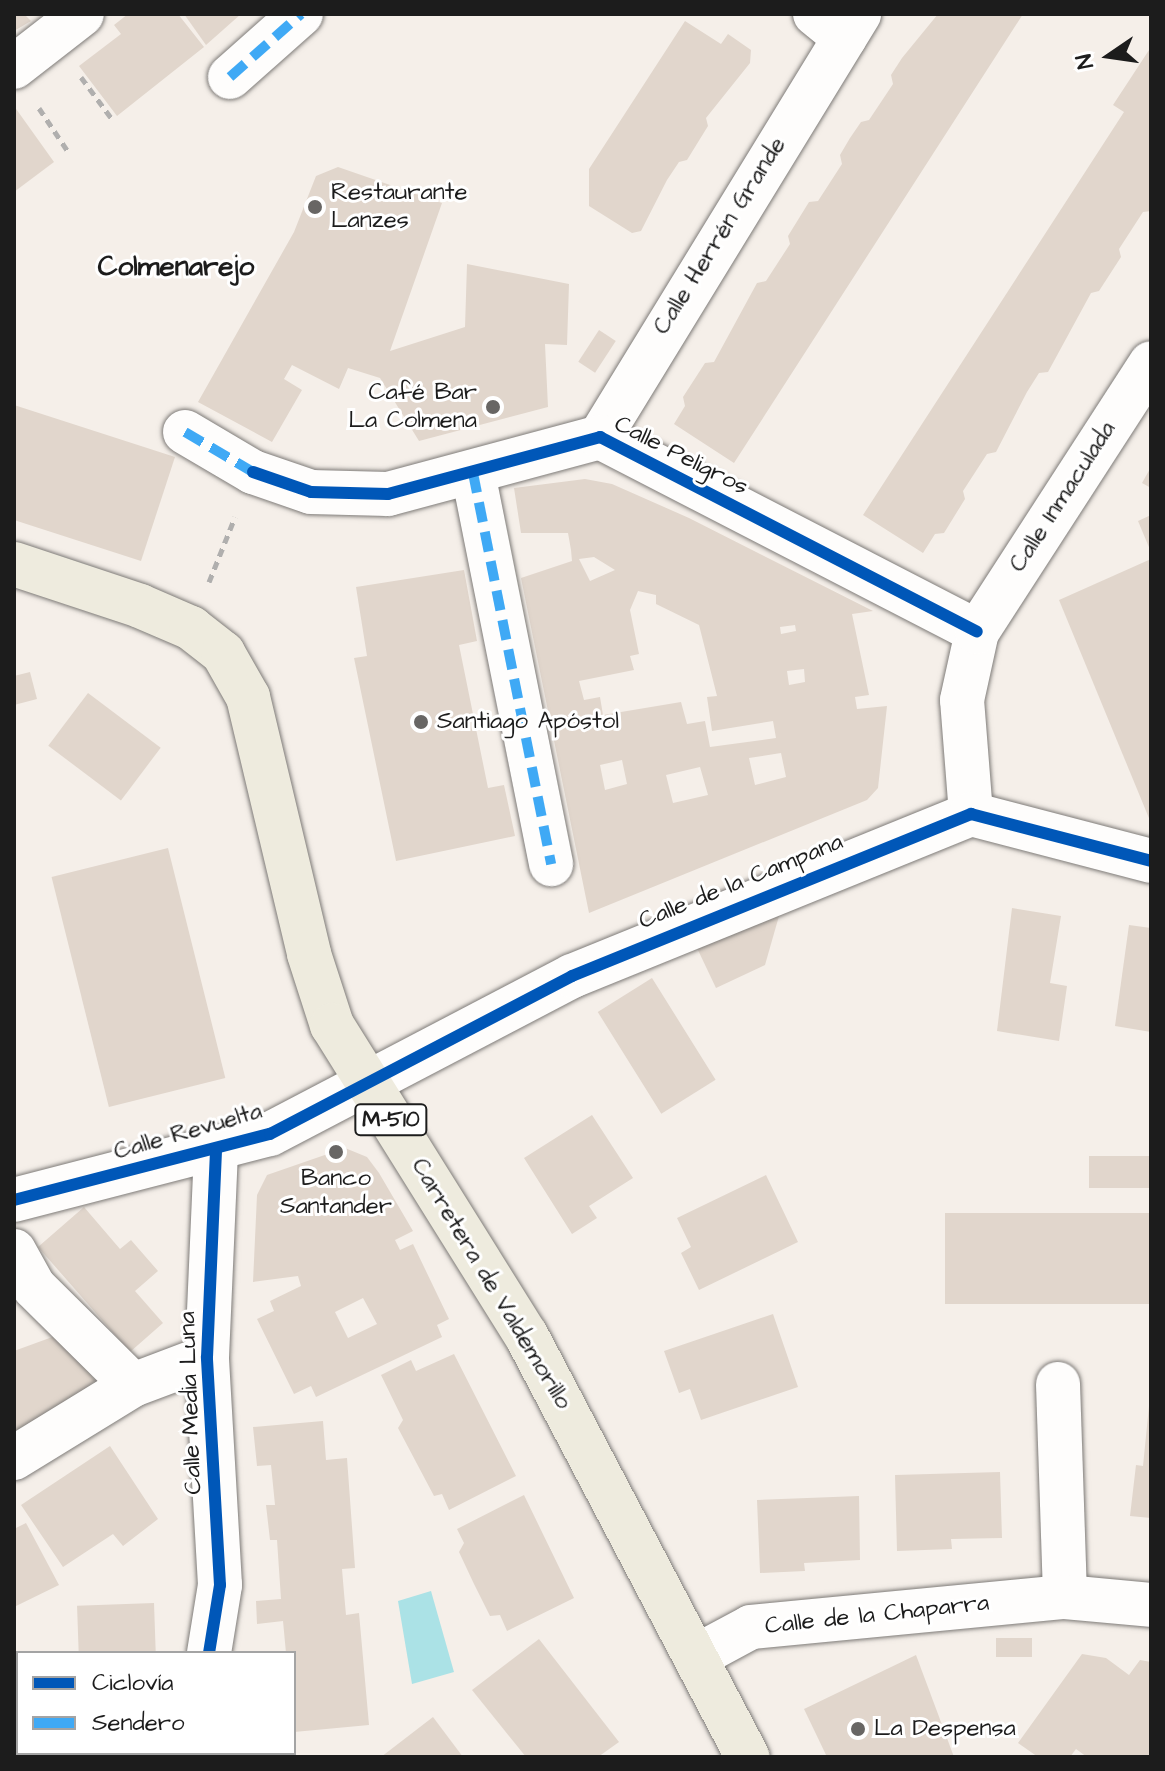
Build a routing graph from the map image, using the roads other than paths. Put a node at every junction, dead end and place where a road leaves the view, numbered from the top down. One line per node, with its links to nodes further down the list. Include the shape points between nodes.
1 (301, 14): 5 (street)
2 (77, 16): 4 (street)
3 (840, 22): 8 (street, Calle Herrén Grande)
4 (14, 67)
5 (230, 77)
6 (1151, 363): 11 (street, Calle Inmaculada)
7 (185, 432): 9 (street, Calle Peligros, via 253,472 311,492 388,494)
8 (600, 437): 9 (street, Calle Peligros); 11 (street, Calle Peligros)
9 (473, 473): 14 (street)
10 (14, 564): 15 (main road, Carretera de Valdemorillo / M-510, via 191,628 223,653 248,697 309,954 332,1025)
11 (977, 632): 12 (street, via 962,700)
12 (971, 814): 13 (street); 15 (street, Calle de la Campana, via 572,976)
13 (1151, 861)
14 (551, 864)
15 (366, 1083): 16 (street, Calle Revuelta, via 270,1134); 26 (main road, Carretera de Valdemorillo / M-510, via 526,1335)
16 (216, 1151): 17 (street, Calle Revuelta); 19 (street, Calle Media Luna)
17 (14, 1200)
18 (14, 1251): 21 (street, via 34,1287)
19 (207, 1357): 21 (street); 25 (street, Calle Media Luna, via 220,1585)
20 (1058, 1384): 23 (street)
21 (133, 1385): 22 (street)
22 (14, 1458)
23 (1065, 1597): 24 (street, Calle de la Chaparra); 26 (street, Calle de la Chaparra, via 751,1627)
24 (1151, 1605)
25 (209, 1651)
26 (697, 1656): 27 (main road, Carretera de Valdemorillo / M-510)
27 (748, 1757)

